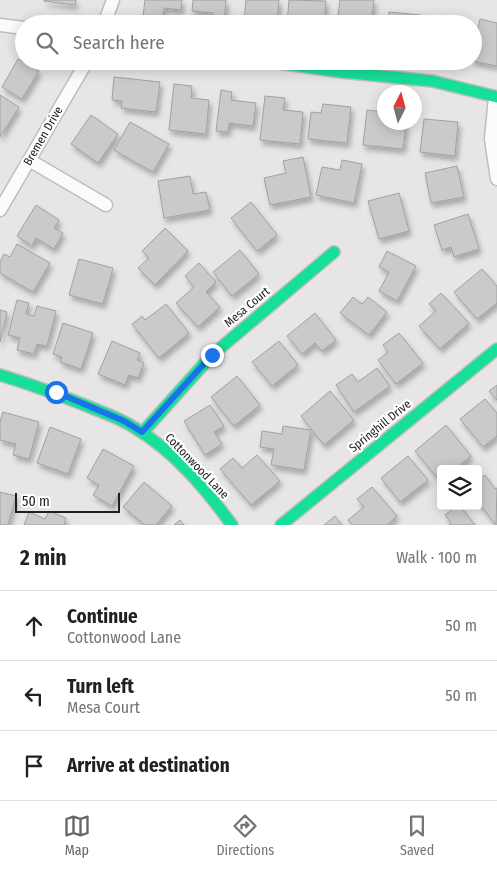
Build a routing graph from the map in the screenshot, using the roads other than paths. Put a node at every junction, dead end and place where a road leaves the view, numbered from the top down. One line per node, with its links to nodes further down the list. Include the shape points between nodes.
1 (113, 0): 2 (street)
2 (107, 15)
3 (0, 25): 4 (street)
4 (15, 27)
5 (82, 70): 8 (street, Bremen Drive)
6 (327, 70): 7 (street, via 432,81)
7 (496, 97): 9 (street, via 491,139)
8 (29, 160): 10 (street); 11 (street, Bremen Drive)
9 (497, 179)
10 (106, 205)
11 (0, 210)
12 (334, 252): 15 (street, Mesa Court, via 212,355)
13 (497, 349): 17 (street, Springhill Drive)
14 (0, 374): 15 (street, Cottonwood Lane, via 56,392)
15 (142, 432): 16 (street, Cottonwood Lane, via 192,476)
16 (232, 525)
17 (281, 525)

